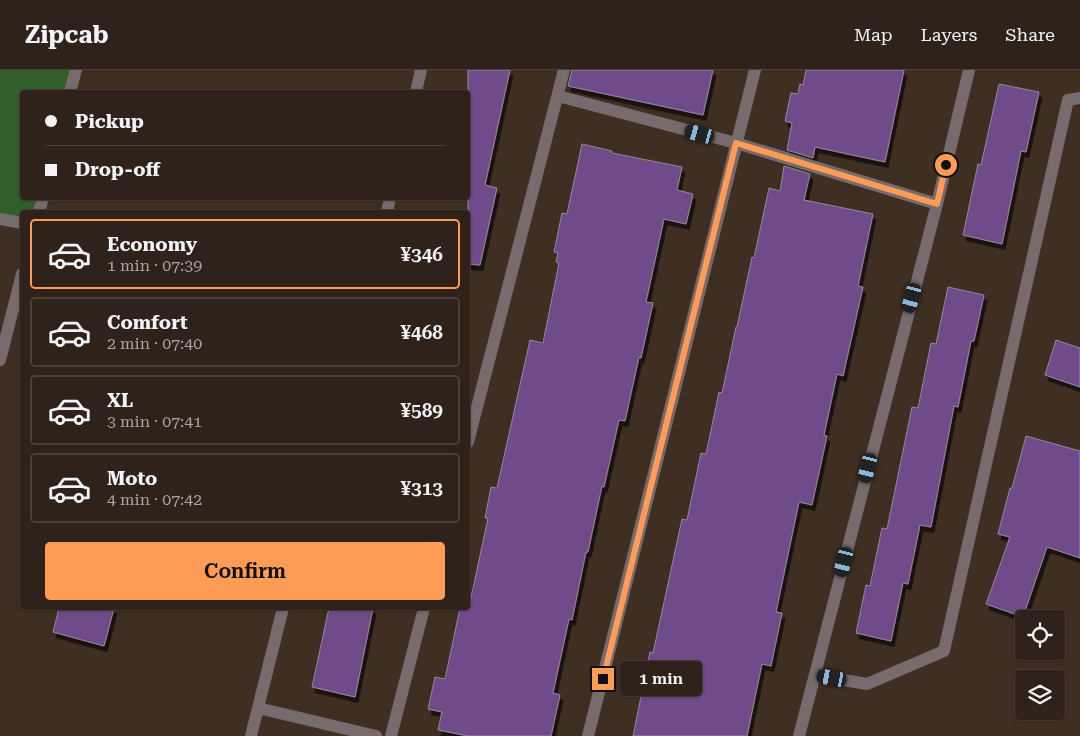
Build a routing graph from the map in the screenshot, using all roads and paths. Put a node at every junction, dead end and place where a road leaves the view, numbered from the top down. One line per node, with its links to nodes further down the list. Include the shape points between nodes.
1 (76, 70): 6 (street)
2 (421, 70): 7 (street)
3 (564, 70): 8 (street)
4 (755, 70): 10 (street)
5 (969, 70): 11 (street)
6 (71, 90)
7 (416, 90)
8 (558, 96): 10 (street); 16 (street)
9 (1080, 98): 19 (street, via 1068,100 944,651 867,684)
10 (736, 143): 11 (street); 24 (street)
11 (937, 204): 19 (street)
12 (0, 219): 13 (street)
13 (20, 224)
14 (20, 282): 15 (street)
15 (0, 360)
16 (470, 434)
17 (282, 610): 20 (street)
18 (423, 610): 23 (street)
19 (815, 675): 25 (street)
20 (258, 708): 21 (street); 22 (street)
21 (251, 736)
22 (376, 736)
23 (391, 736)
24 (588, 736)
25 (799, 736)

